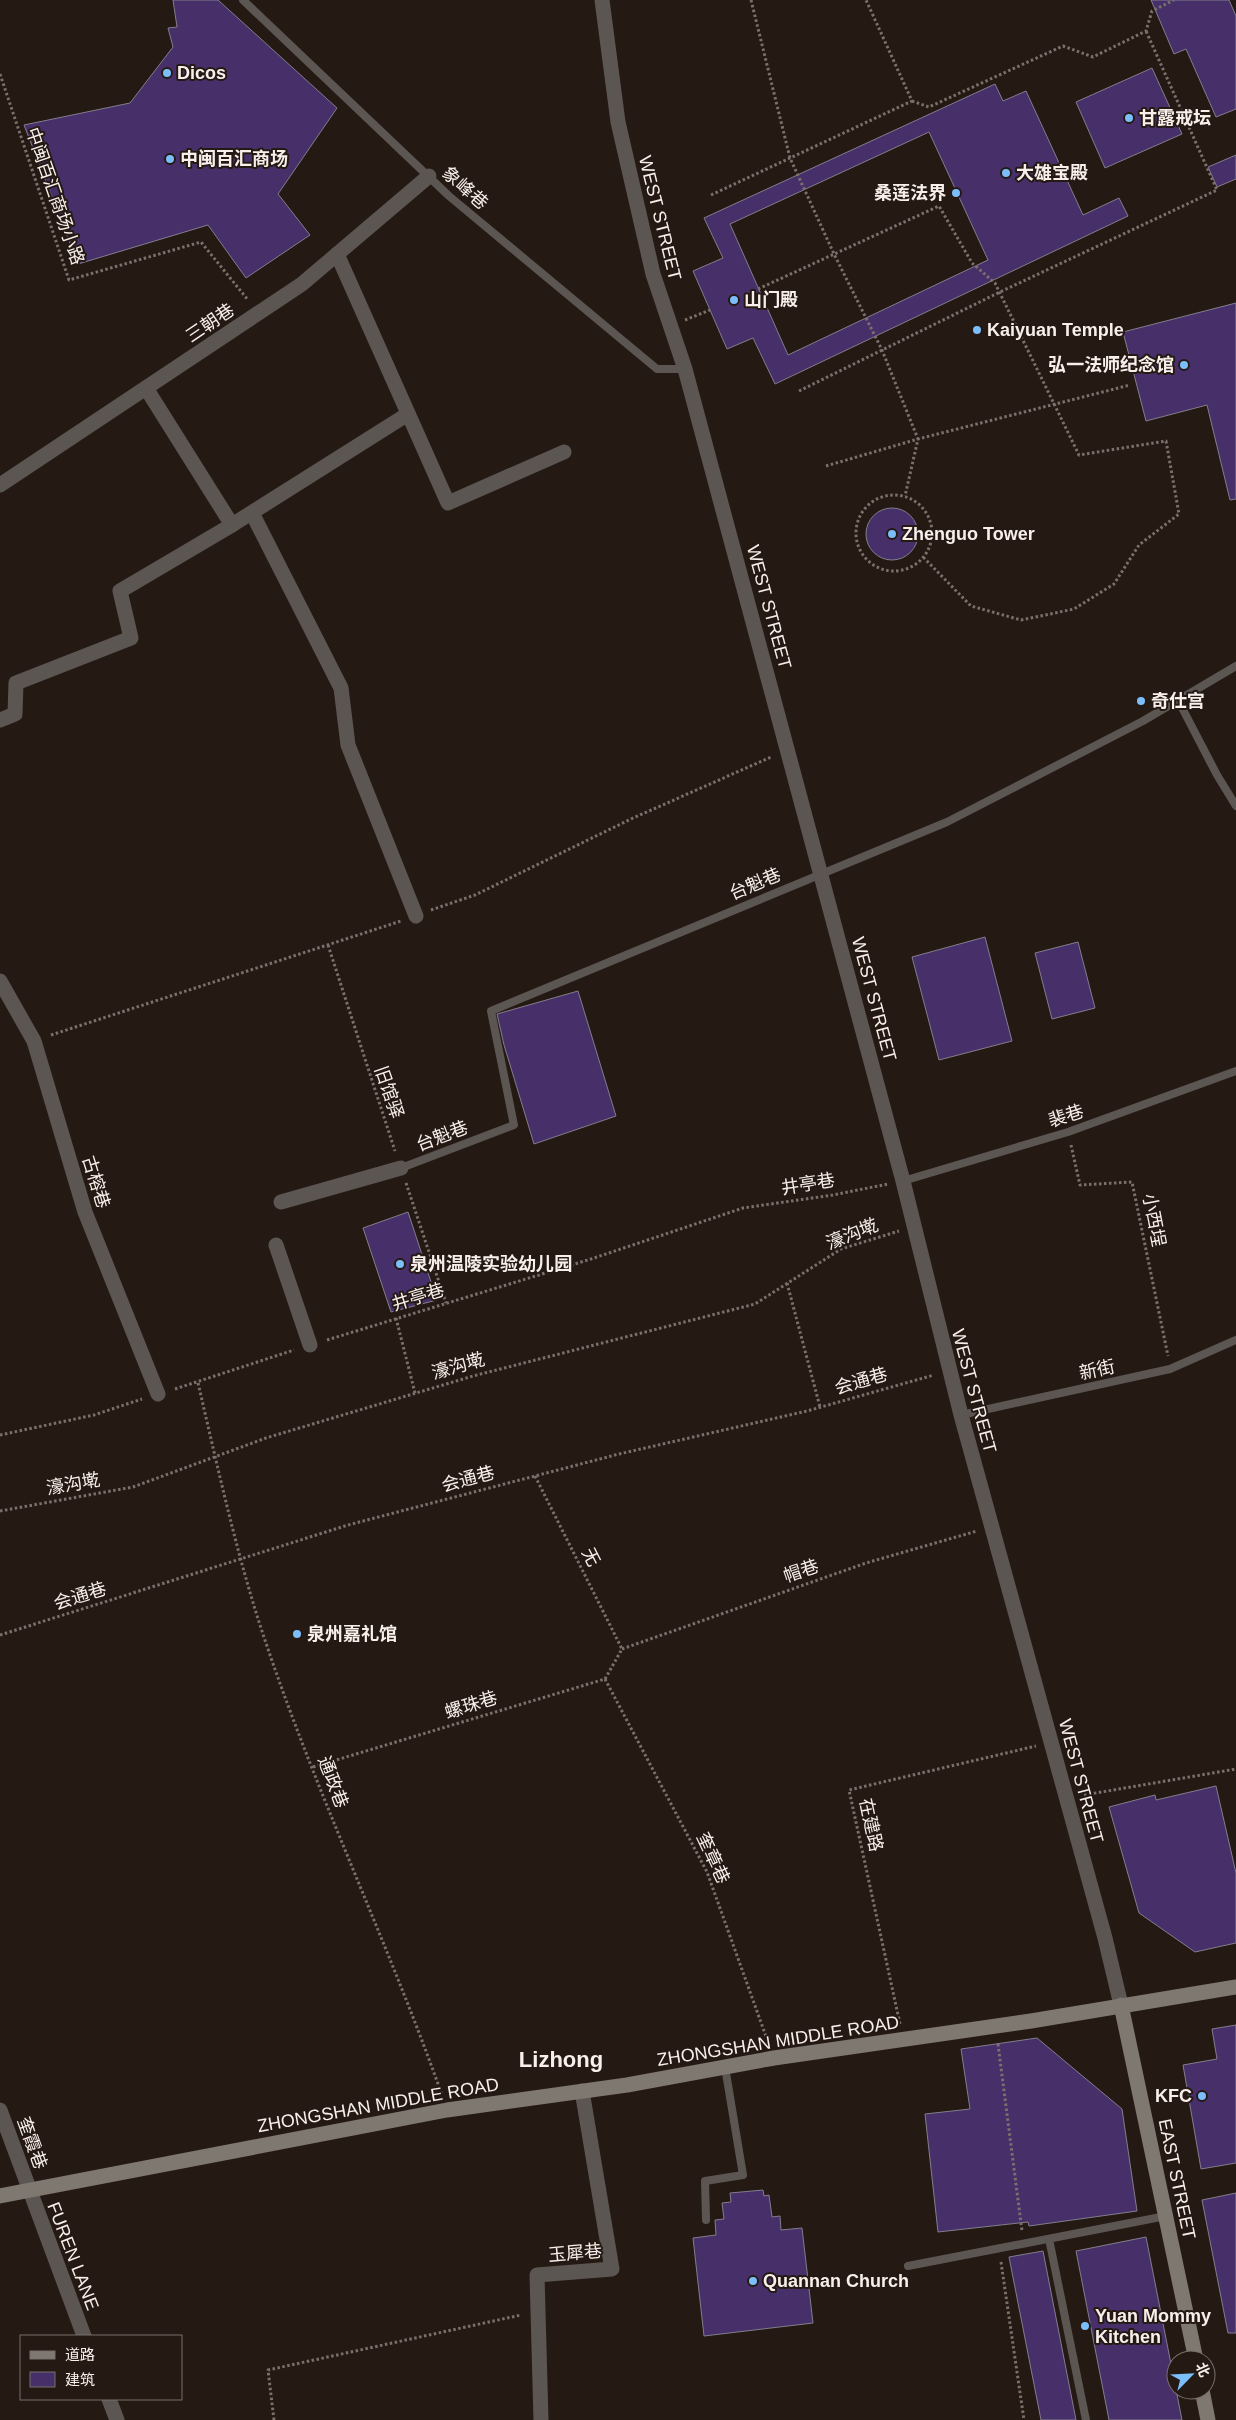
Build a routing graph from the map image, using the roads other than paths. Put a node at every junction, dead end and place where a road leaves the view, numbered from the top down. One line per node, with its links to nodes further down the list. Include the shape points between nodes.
1 (243, 0): 3 (lane, 象峰巷)
2 (602, 0): 5 (street, WEST STREET, via 618,122 653,274)
3 (429, 176): 4 (street, 三朝巷); 5 (lane, 象峰巷, via 657,369)
4 (337, 254): 6 (street, 三朝巷, via 302,284); 7 (street)
5 (685, 369): 16 (street, WEST STREET)
6 (146, 388): 9 (street, 三朝巷); 11 (street)
7 (408, 414): 8 (street, via 448,503); 10 (street)
8 (564, 452)
9 (0, 485)
10 (252, 512): 11 (street); 17 (street, via 341,688 348,745)
11 (232, 525): 14 (street, via 120,591 131,638 16,683 15,714)
12 (1236, 666): 13 (lane, 台魁巷)
13 (1178, 700): 15 (lane); 16 (lane, 台魁巷, via 947,822)
14 (0, 720)
15 (1236, 806)
16 (821, 873): 20 (lane, 台魁巷, via 491,1011 514,1125); 21 (street, WEST STREET)
17 (416, 916)
18 (0, 981): 26 (street, 古榕巷, via 34,1040 85,1212)
19 (1236, 1071): 21 (lane, 裴巷, via 1068,1132)
20 (401, 1168): 22 (street)
21 (903, 1181): 27 (street, WEST STREET)
22 (281, 1202)
23 (276, 1245): 25 (street)
24 (1236, 1340): 27 (lane, 新街, via 1170,1369)
25 (310, 1344)
26 (158, 1394)
27 (961, 1416): 29 (street, WEST STREET)
28 (1236, 1987): 29 (street, ZHONGSHAN MIDDLE ROAD)
29 (1121, 2005): 30 (street, ZHONGSHAN MIDDLE ROAD); 35 (street, EAST STREET)
30 (725, 2067): 31 (street, ZHONGSHAN MIDDLE ROAD); 36 (lane, via 743,2175 704,2181)
31 (582, 2092): 33 (street, ZHONGSHAN MIDDLE ROAD, via 447,2110); 44 (street, 玉犀巷, via 612,2270 537,2275)
32 (0, 2110): 33 (street, 奎霞巷)
33 (28, 2189): 34 (street, ZHONGSHAN MIDDLE ROAD); 39 (street, FUREN LANE)
34 (0, 2196)
35 (1166, 2216): 37 (lane); 40 (street, EAST STREET)
36 (706, 2220)
37 (1049, 2239): 38 (lane); 45 (lane)
38 (908, 2266)
39 (84, 2335)
40 (1194, 2350)
41 (109, 2400): 43 (street)
42 (1204, 2400): 46 (street)
43 (117, 2420)
44 (541, 2420)
45 (1086, 2420)
46 (1208, 2420)

